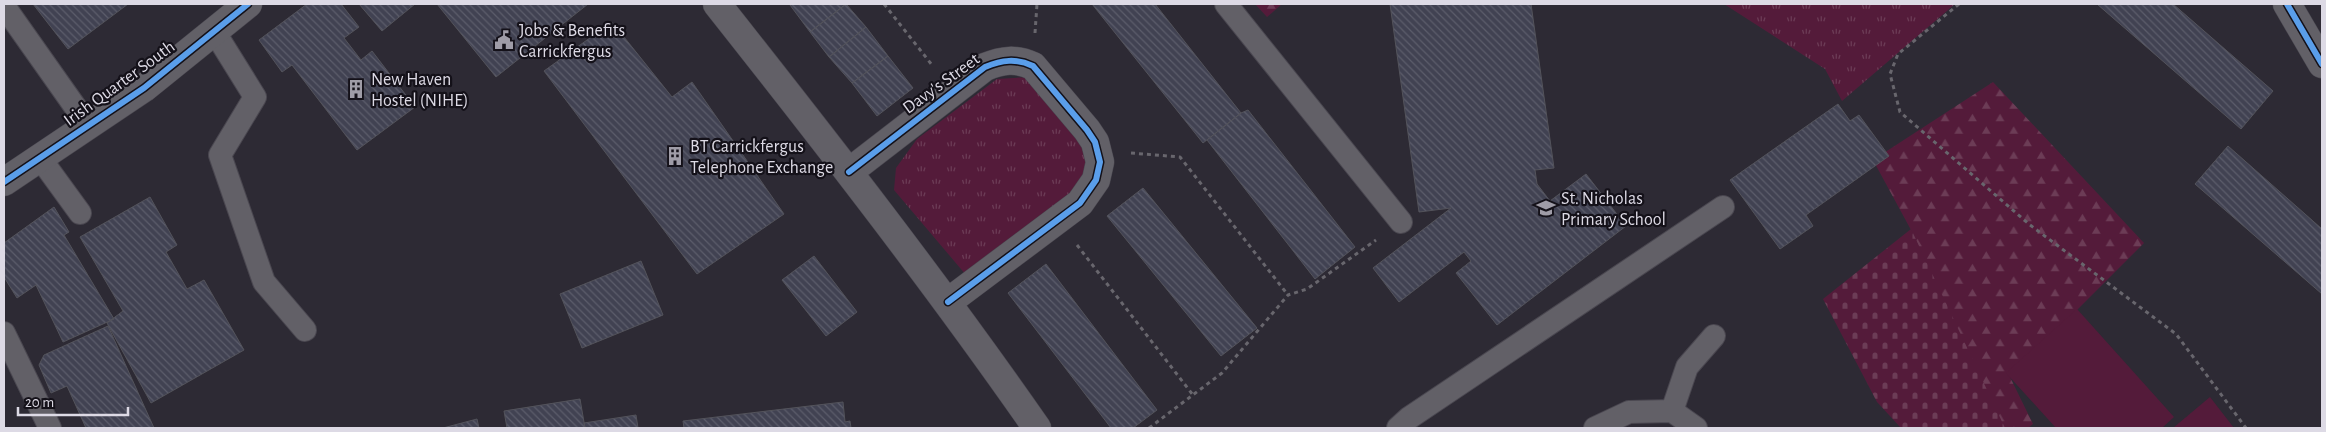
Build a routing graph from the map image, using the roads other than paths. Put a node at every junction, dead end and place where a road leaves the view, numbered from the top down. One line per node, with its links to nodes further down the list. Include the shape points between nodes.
1 (717, 4): 10 (street)
2 (1226, 4): 14 (lane)
3 (2287, 4): 7 (street)
4 (4, 6): 8 (lane)
5 (239, 6): 6 (street, Irish Quarter South)
6 (214, 31): 8 (street, Irish Quarter South, via 144,88); 16 (lane, via 255,97 220,155 264,282)
7 (2322, 64)
8 (88, 125): 9 (street, Irish Quarter South)
9 (40, 158): 11 (street, Irish Quarter South); 13 (lane)
10 (849, 172): 15 (street); 15 (street, Davy's Street, via 952,91 998,61 1024,62 1042,74 1087,130 1100,162 1096,180 1080,203)
11 (4, 182)
12 (1723, 207): 22 (lane)
13 (80, 213)
14 (1400, 222)
15 (948, 302): 21 (street)
16 (305, 330)
17 (4, 333): 20 (lane)
18 (1714, 336): 19 (lane, via 1688,368)
19 (1672, 411): 23 (lane, via 1629,412); 24 (lane)
20 (50, 428)
21 (1037, 428)
22 (1398, 428)
23 (1595, 428)
24 (1696, 428)

